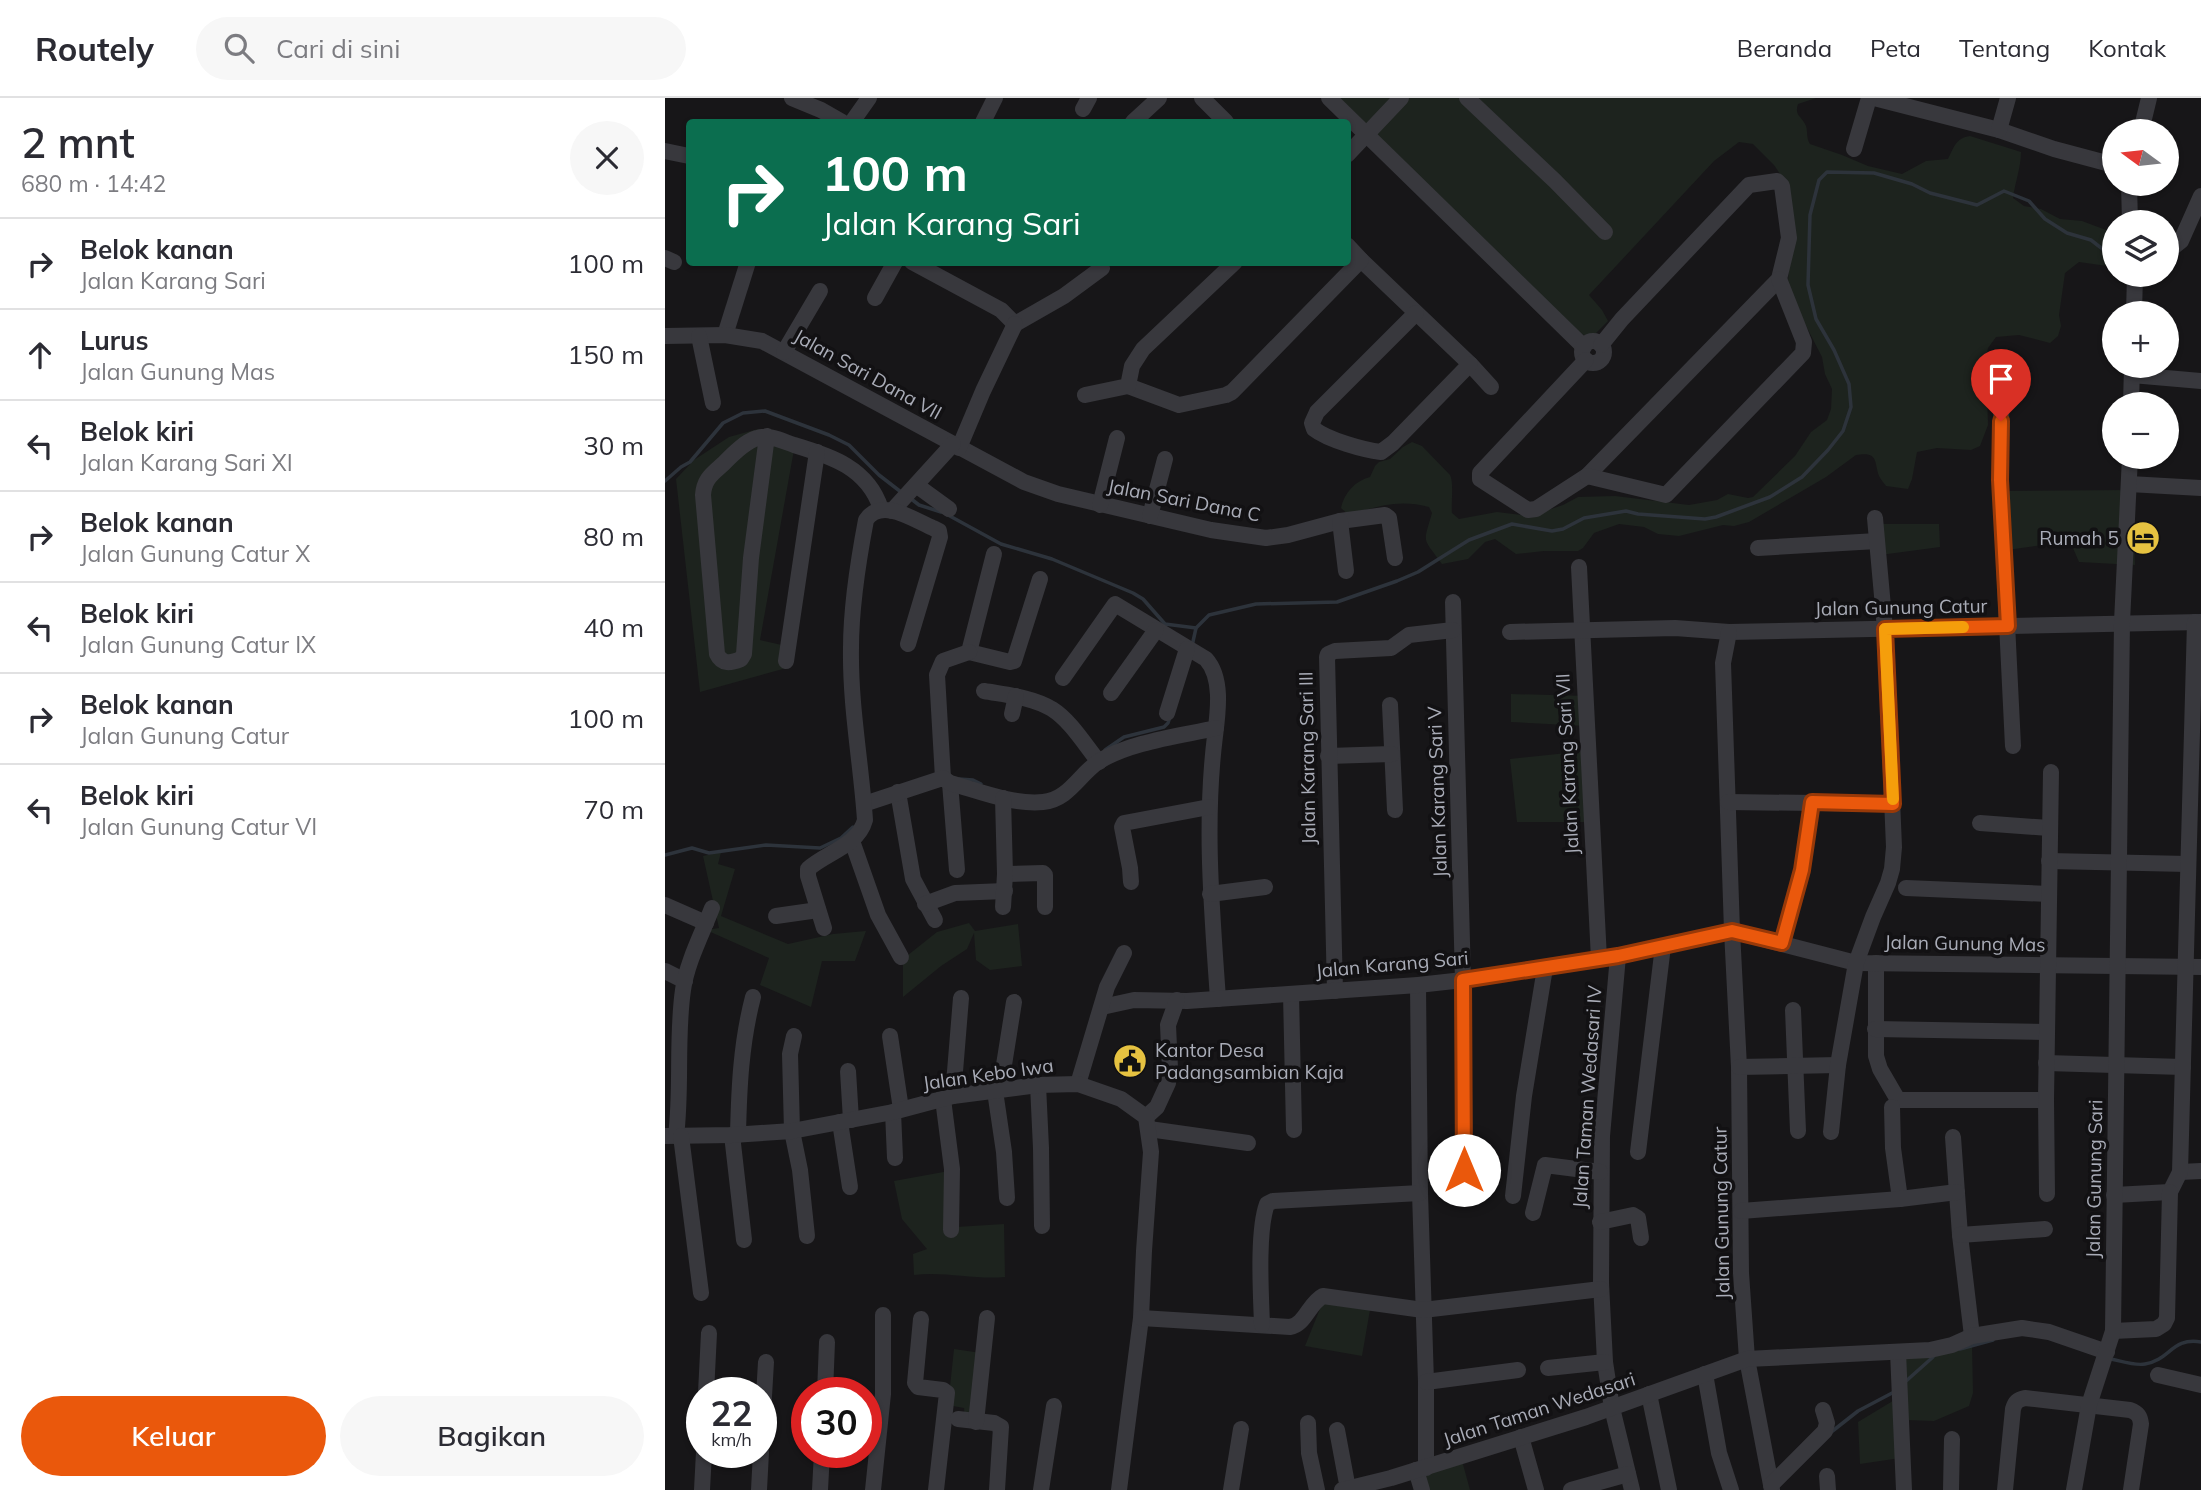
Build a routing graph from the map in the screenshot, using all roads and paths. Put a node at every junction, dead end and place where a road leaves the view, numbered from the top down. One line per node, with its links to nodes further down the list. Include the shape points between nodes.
1 (792, 98): 12 (street)
2 (869, 98): 14 (street)
3 (995, 98): 15 (street)
4 (1159, 98): 16 (street)
5 (1202, 98): 17 (street)
6 (1329, 98): 18 (street)
7 (1401, 98): 22 (street)
8 (1467, 98): 29 (street)
9 (1872, 98): 21 (street); 23 (street)
10 (2008, 98): 21 (street)
11 (2149, 98): 19 (street)
12 (825, 104): 13 (street)
13 (839, 119)
14 (854, 119)
15 (984, 119)
16 (1136, 119)
17 (1223, 119)
18 (1350, 119)
19 (2144, 119)
20 (1351, 120): 22 (street)
21 (1999, 130): 27 (street)
22 (1367, 136): 25 (street); 47 (street)
23 (1854, 149)
24 (665, 150): 26 (street)
25 (1351, 151)
26 (686, 155)
27 (2102, 161)
28 (2201, 196): 30 (street)
29 (1605, 232)
30 (2179, 243)
31 (1351, 249): 32 (street)
32 (1361, 260): 41 (street); 52 (street, via 1232,392 1179,405)
33 (747, 266): 44 (street)
34 (893, 266): 40 (street)
35 (920, 266): 42 (street, via 1001,310)
36 (1231, 266): 52 (street, via 1143,349 1132,366)
37 (1102, 268): 42 (street)
38 (1779, 279): 47 (street, via 1789,238 1782,186 1777,181 1749,185 1601,345 1592,341); 62 (street); 62 (street, via 1804,342 1803,353 1666,495)
39 (820, 291): 46 (street)
40 (875, 298)
41 (1416, 313): 49 (street); 49 (street, via 1317,412 1314,429 1381,452)
42 (1015, 324): 58 (street)
43 (699, 335): 44 (street, Jalan Sari Dana VII); 45 (street, Jalan Sari Dana VII); 55 (street)
44 (725, 335): 46 (street, Jalan Sari Dana VII, via 762,341)
45 (665, 336)
46 (784, 352): 58 (street, Jalan Sari Dana VII)
47 (1585, 353): 62 (street, via 1479,478 1530,510)
48 (2000, 358): 82 (street, via 2000,480)
49 (1470, 364): 53 (street)
50 (2179, 377): 51 (street)
51 (2201, 381)
52 (1128, 386): 54 (street)
53 (1491, 387)
54 (1085, 395)
55 (713, 403)
56 (767, 436): 56 (street, via 748,442 704,485 717,654 724,662 741,659 744,654); 59 (street)
57 (1117, 438): 67 (street)
58 (956, 446): 65 (street, Jalan Sari Dana VII); 66 (street)
59 (817, 452): 66 (street, via 847,464 877,498); 92 (street)
60 (1165, 459): 69 (street)
61 (2130, 469): 63 (street, Jalan Gunung Sari)
62 (1587, 475)
63 (2129, 484): 64 (street); 80 (street, Jalan Gunung Sari)
64 (2201, 488)
65 (1041, 489): 67 (street, Jalan Sari Dana C)
66 (899, 501): 68 (street); 89 (street, via 939,531 940,537); 112 (street, via 866,520 852,619 852,698)
67 (1100, 505): 69 (street, Jalan Sari Dana C)
68 (949, 509)
69 (1150, 516): 71 (street, Jalan Sari Dana C, via 1266,538)
70 (1875, 518): 72 (street)
71 (1340, 521): 75 (street, Jalan Sari Dana C, via 1385,515); 77 (street)
72 (1877, 541): 73 (street); 83 (street)
73 (1758, 548)
74 (994, 554): 91 (street)
75 (1395, 558)
76 (1579, 566): 86 (street, Jalan Karang Sari VII)
77 (1346, 571)
78 (1040, 579): 91 (street, via 1014,661)
79 (1453, 602): 85 (street, Jalan Karang Sari V)
80 (2122, 622): 81 (street, Jalan Gunung Catur); 82 (street, Jalan Gunung Catur); 121 (street, Jalan Gunung Sari)
81 (2198, 622): 101 (street)
82 (2008, 626): 83 (street, Jalan Gunung Catur); 102 (street)
83 (1885, 629): 88 (street, Jalan Gunung Catur); 113 (street)
84 (1156, 630): 90 (street); 93 (street, via 1115,604); 95 (street)
85 (1453, 630): 104 (street, Jalan Karang Sari III, via 1409,635 1391,648 1328,654); 152 (street, Jalan Karang Sari V)
86 (1581, 631): 87 (street, Jalan Gunung Catur); 88 (street, Jalan Gunung Catur, via 1675,628); 144 (street, Jalan Karang Sari VII)
87 (1510, 632)
88 (1729, 632): 110 (street, Jalan Gunung Catur, via 1723,663)
89 (908, 644)
90 (1187, 649): 98 (street); 100 (street, via 1212,666 1217,684)
91 (969, 652): 107 (street, via 943,662 937,675)
92 (786, 661)
93 (1063, 678)
94 (984, 691): 96 (street)
95 (1111, 693)
96 (1016, 696): 99 (street); 105 (street, via 1053,710)
97 (1391, 705): 103 (street)
98 (1167, 713)
99 (1012, 714)
100 (1216, 729): 105 (street, via 1149,743); 114 (street)
101 (2196, 740): 118 (street)
102 (2013, 746)
103 (1392, 754): 104 (street); 115 (street)
104 (1328, 756): 155 (street, Jalan Karang Sari III)
105 (1099, 762): 109 (street, via 1056,799 1034,803)
106 (2051, 772): 117 (street)
107 (946, 780): 108 (street); 109 (street); 123 (street)
108 (898, 792): 112 (street); 131 (street, via 913,879)
109 (1003, 798): 127 (street)
110 (1728, 802): 111 (street); 138 (street, Jalan Gunung Catur)
111 (1812, 802): 113 (street); 139 (street, via 1802,870)
112 (864, 804): 119 (street, via 863,829)
113 (1893, 804): 145 (street, via 1892,869)
114 (1209, 807): 124 (street, via 1124,823); 129 (street)
115 (1395, 810)
116 (1980, 823): 117 (street)
117 (2049, 828): 120 (street)
118 (2195, 829): 122 (street)
119 (852, 841): 134 (street, via 808,869); 143 (street, via 878,915)
120 (2049, 861): 121 (street); 130 (street)
121 (2119, 863): 122 (street); 148 (street, Jalan Gunung Sari)
122 (2188, 864): 128 (street)
123 (957, 870)
124 (1131, 882)
125 (1265, 887): 129 (street)
126 (1906, 888): 130 (street)
127 (1005, 891): 131 (street, via 955,893); 133 (street, via 1042,873)
128 (2194, 892): 149 (street)
129 (1210, 894): 159 (street)
130 (2049, 894): 147 (street)
131 (925, 904): 136 (street)
132 (665, 905): 153 (street, via 709,916)
133 (1045, 906)
134 (818, 910): 135 (street); 137 (street)
135 (776, 916)
136 (935, 920)
137 (824, 928)
138 (1732, 931): 139 (street, Jalan Gunung Mas); 140 (street, Jalan Karang Sari); 173 (street, Jalan Gunung Catur)
139 (1782, 943): 145 (street, Jalan Gunung Mas)
140 (1663, 946): 142 (street, Jalan Karang Sari); 194 (street)
141 (1124, 953): 162 (street)
142 (1618, 956): 144 (street, Jalan Karang Sari); 197 (street, Jalan Taman Wedasari IV)
143 (901, 957)
144 (1599, 959): 150 (street, Jalan Karang Sari)
145 (1856, 963): 146 (street, Jalan Gunung Mas); 171 (street)
146 (1876, 963): 147 (street, Jalan Gunung Mas); 164 (street)
147 (2048, 965): 148 (street, Jalan Gunung Mas); 167 (street)
148 (2117, 966): 149 (street, Jalan Gunung Mas); 172 (street, Jalan Gunung Sari)
149 (2193, 967): 165 (street)
150 (1545, 968): 152 (street, Jalan Karang Sari); 205 (street)
151 (665, 971): 153 (street)
152 (1463, 980): 154 (street, Jalan Karang Sari); 206 (street, Jalan Karang Sari V)
153 (685, 981): 191 (street)
154 (1418, 985): 155 (street, Jalan Karang Sari); 202 (street)
155 (1335, 991): 156 (street, Jalan Karang Sari)
156 (1291, 994): 159 (street, Jalan Karang Sari); 186 (street)
157 (753, 997): 190 (street, via 744,1030)
158 (961, 998): 180 (street)
159 (1218, 999): 160 (street, Jalan Karang Sari)
160 (1177, 1000): 162 (street, Jalan Karang Sari, via 1134,1000); 185 (street, via 1168,1025 1168,1083)
161 (1014, 1002): 179 (street)
162 (1102, 1007): 177 (street)
163 (1793, 1010): 174 (street)
164 (1875, 1029): 167 (street); 182 (street, via 1876,1056)
165 (2184, 1031): 166 (street); 175 (street)
166 (2201, 1031)
167 (2047, 1032): 170 (street)
168 (794, 1036): 187 (street, via 790,1054)
169 (890, 1036): 183 (street)
170 (2046, 1063): 172 (street); 181 (street)
171 (1837, 1065): 174 (street); 189 (street)
172 (2116, 1065): 175 (street); 204 (street, Jalan Gunung Sari)
173 (1739, 1067): 174 (street); 209 (street, Jalan Gunung Catur)
174 (1796, 1067): 188 (street)
175 (2183, 1067): 198 (street)
176 (848, 1071): 184 (street)
177 (1078, 1084): 178 (street, Jalan Kebo Iwa); 185 (street, Jalan Kebo Iwa, via 1121,1099)
178 (1038, 1086): 179 (street, Jalan Kebo Iwa); 212 (street)
179 (997, 1090): 180 (street, Jalan Kebo Iwa); 207 (street)
180 (948, 1098): 183 (street, Jalan Kebo Iwa); 214 (street)
181 (2046, 1100): 182 (street); 203 (street)
182 (1895, 1104): 208 (street, via 1893,1148)
183 (897, 1110): 184 (street, Jalan Kebo Iwa); 195 (street)
184 (846, 1121): 187 (street, Jalan Kebo Iwa); 199 (street)
185 (1148, 1123): 193 (street); 224 (street, via 1151,1152)
186 (1294, 1130)
187 (792, 1131): 190 (street, Jalan Kebo Iwa); 216 (street)
188 (1798, 1132)
189 (1831, 1132)
190 (735, 1135): 191 (street, Jalan Kebo Iwa); 218 (street)
191 (674, 1136): 220 (street)
192 (1953, 1137): 200 (street)
193 (1248, 1143)
194 (1638, 1152)
195 (895, 1157)
196 (2201, 1171): 198 (street)
197 (1600, 1172): 210 (street, via 1545,1165); 211 (street, Jalan Taman Wedasari IV)
198 (2180, 1172): 201 (street)
199 (850, 1187)
200 (1957, 1192): 208 (street); 215 (street)
201 (2170, 1192): 204 (street); 227 (street, via 2166,1320 2155,1329)
202 (1420, 1193): 221 (street); 226 (street, via 1267,1204 1261,1256)
203 (2047, 1194)
204 (2114, 1195): 227 (street, Jalan Gunung Sari)
205 (1513, 1196)
206 (1465, 1197)
207 (1007, 1198)
208 (1900, 1199): 209 (street)
209 (1741, 1211): 233 (street, Jalan Gunung Catur)
210 (1533, 1213)
211 (1600, 1222): 217 (street, via 1633,1215 1638,1218); 219 (street, Jalan Taman Wedasari IV)
212 (1042, 1226)
213 (2045, 1229): 215 (street)
214 (951, 1230)
215 (1960, 1235): 229 (street)
216 (807, 1236)
217 (1641, 1238)
218 (744, 1240)
219 (1601, 1289): 221 (street); 235 (street, Jalan Taman Wedasari IV)
220 (701, 1293)
221 (1423, 1310): 226 (street, via 1323,1296 1296,1326); 243 (street)
222 (883, 1315): 267 (street, via 883,1394)
223 (987, 1318): 251 (street)
224 (1141, 1318): 226 (street); 271 (street)
225 (921, 1319): 268 (street, via 915,1383 947,1393)
226 (1262, 1325)
227 (2113, 1331): 232 (street, Jalan Gunung Sari)
228 (709, 1333): 240 (street)
229 (1972, 1336): 231 (street, Jalan Taman Wedasari, via 1930,1350); 232 (street, Jalan Taman Wedasari, via 2033,1329)
230 (827, 1342): 242 (street)
231 (1898, 1352): 233 (street, Jalan Taman Wedasari); 279 (street)
232 (2107, 1352): 246 (street, Jalan Gunung Sari)
233 (1747, 1359): 238 (street, Jalan Taman Wedasari); 262 (street, Jalan Gunung Catur)
234 (766, 1362): 241 (street)
235 (1605, 1362): 236 (street); 248 (street, Jalan Taman Wedasari IV)
236 (1548, 1368)
237 (1518, 1370): 243 (street)
238 (1705, 1374): 245 (street, Jalan Taman Wedasari); 278 (street, via 1719,1453)
239 (2158, 1374): 244 (street)
240 (707, 1377)
241 (765, 1377)
242 (826, 1377)
243 (1426, 1382): 260 (street)
244 (2201, 1385)
245 (1649, 1394): 248 (street, Jalan Taman Wedasari); 277 (street)
246 (2089, 1405): 281 (street, via 2018,1399 2013,1409); 282 (street, Jalan Gunung Sari); 283 (street, via 2130,1410 2140,1418)
247 (1054, 1406): 270 (street)
248 (1612, 1408): 255 (street, Jalan Taman Wedasari); 261 (street, Jalan Taman Wedasari IV)
249 (1823, 1410): 262 (street, via 1825,1431)
250 (958, 1419): 251 (street)
251 (976, 1422): 269 (street, via 1001,1427)
252 (1308, 1423): 273 (street)
253 (1241, 1429): 272 (street)
254 (1337, 1430): 263 (street)
255 (1521, 1437): 260 (street, Jalan Taman Wedasari); 275 (street)
256 (1952, 1439): 280 (street)
257 (703, 1468): 264 (street)
258 (760, 1468): 265 (street)
259 (821, 1468): 266 (street)
260 (1421, 1469): 263 (street, Jalan Taman Wedasari); 274 (street)
261 (1630, 1482): 276 (street)
262 (1771, 1488)
263 (1345, 1489)
264 (702, 1490)
265 (759, 1490)
266 (820, 1490)
267 (873, 1490)
268 (936, 1490)
269 (997, 1490)
270 (1041, 1490)
271 (1119, 1490)
272 (1231, 1490)
273 (1317, 1490)
274 (1422, 1490)
275 (1536, 1490)
276 (1571, 1490)
277 (1669, 1490)
278 (1731, 1490)
279 (1904, 1490)
280 (1951, 1490)
281 (2005, 1490)
282 (2074, 1490)
283 (2131, 1490)

